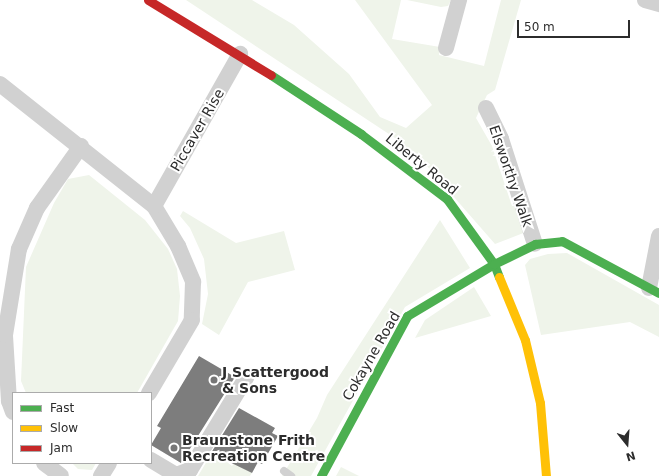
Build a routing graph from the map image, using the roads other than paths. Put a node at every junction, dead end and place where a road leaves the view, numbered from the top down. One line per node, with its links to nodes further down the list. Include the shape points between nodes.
1 (148, 0): 6 (street, Liberty Road)
2 (459, 0): 5 (street)
3 (646, 0): 4 (street)
4 (659, 4)
5 (446, 48)
6 (240, 54): 10 (street, Piccaver Rise); 13 (street, Liberty Road, via 361,134 447,199)
7 (0, 84): 9 (street)
8 (486, 108): 12 (street, Elsworthy Walk, via 501,139)
9 (81, 146): 10 (street); 15 (street, via 37,208 19,249)
10 (154, 206): 17 (street, via 178,246 193,282 192,320)
11 (659, 236): 14 (street)
12 (535, 244): 13 (street, Cokayne Road); 14 (street, Cokayne Road, via 562,241)
13 (494, 264): 24 (street, Cokayne Road, via 407,316); 25 (street, Liberty Road, via 512,303 534,371 540,403)
14 (654, 290)
15 (3, 344): 18 (street)
16 (246, 378): 19 (street, via 187,472 176,475)
17 (150, 392)
18 (12, 409)
19 (152, 461)
20 (45, 464): 22 (street)
21 (108, 464): 23 (street)
22 (61, 476)
23 (101, 476)
24 (321, 476)
25 (546, 476)

